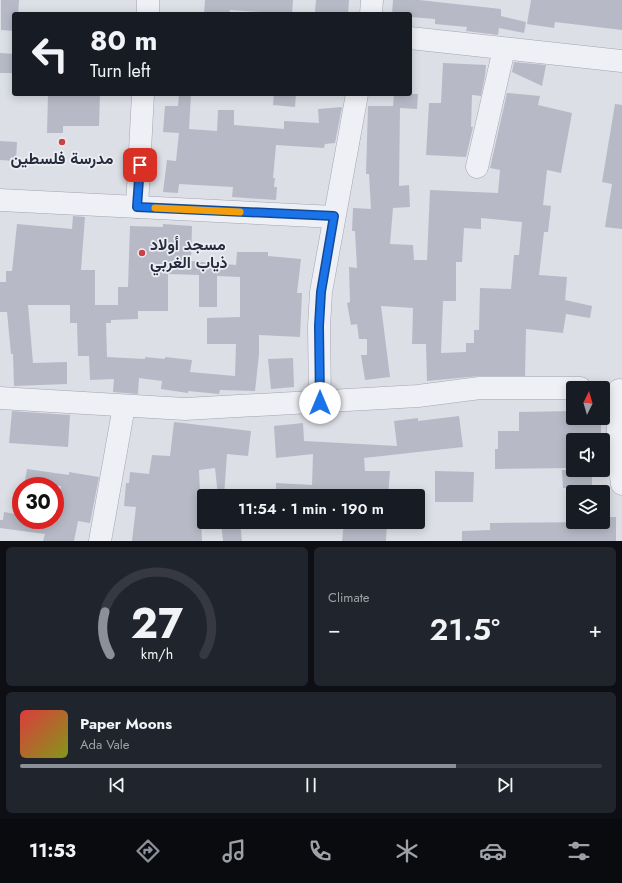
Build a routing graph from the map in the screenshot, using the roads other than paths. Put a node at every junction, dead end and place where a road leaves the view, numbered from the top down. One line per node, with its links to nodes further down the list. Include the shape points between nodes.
1 (148, 0): 3 (street)
2 (372, 0): 4 (street)
3 (148, 12)
4 (371, 12)
5 (412, 38): 6 (street)
6 (504, 49): 7 (street); 10 (street)
7 (622, 61)
8 (143, 96): 12 (street)
9 (357, 96): 13 (street)
10 (477, 167)
11 (0, 200): 12 (street)
12 (137, 207): 13 (street)
13 (334, 216): 17 (street, via 321,292)
14 (566, 388): 17 (street, via 480,388 418,396)
15 (615, 390): 19 (street)
16 (0, 398): 18 (street)
17 (320, 403): 18 (street, via 185,409)
18 (124, 406): 20 (street)
19 (622, 484)
20 (100, 541)

